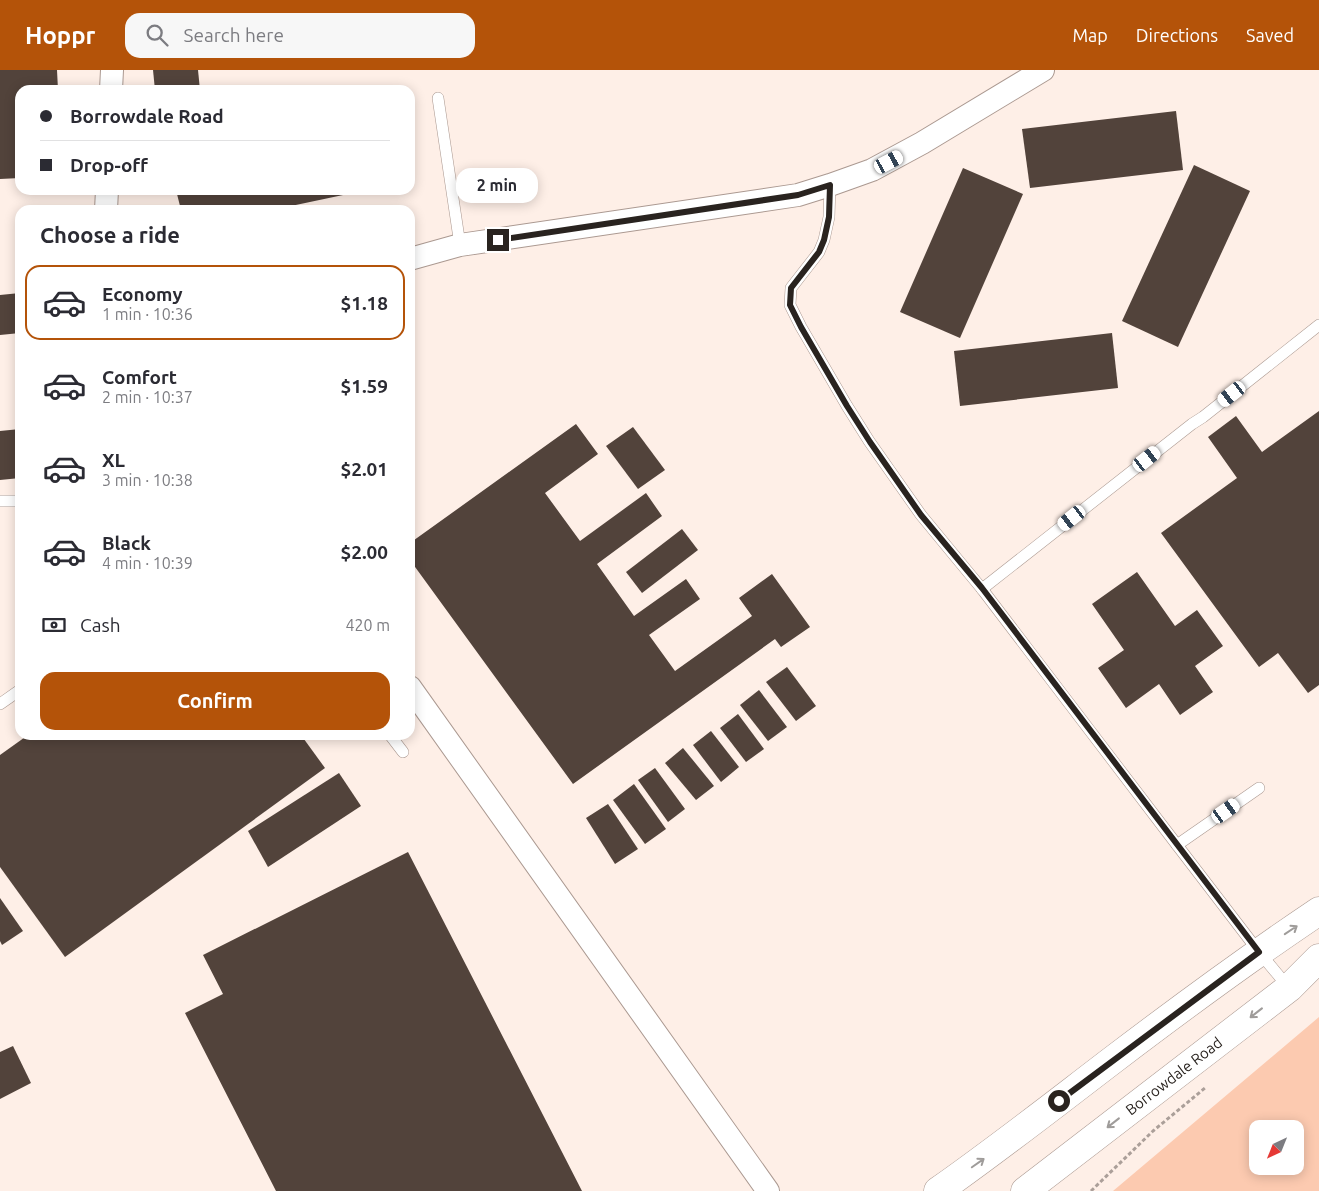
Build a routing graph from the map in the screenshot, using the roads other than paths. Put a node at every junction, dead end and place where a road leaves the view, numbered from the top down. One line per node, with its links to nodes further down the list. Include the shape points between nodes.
1 (112, 70): 3 (street)
2 (1043, 70): 5 (street, via 914,148 872,170)
3 (111, 85)
4 (438, 98): 6 (lane)
5 (830, 185): 6 (street, via 798,195); 11 (lane, via 824,240 819,252 791,288 790,305 870,442 921,515)
6 (460, 245): 7 (street)
7 (415, 258)
8 (1319, 325): 11 (lane)
9 (0, 501): 10 (lane)
10 (15, 501)
11 (982, 588): 18 (lane)
12 (15, 694): 14 (lane)
13 (415, 694): 23 (street)
14 (0, 704)
15 (394, 740): 16 (lane)
16 (403, 752)
17 (1258, 788): 18 (lane)
18 (1177, 845): 20 (lane)
19 (1319, 911): 20 (main road, one-way to 19)
20 (1259, 952): 22 (lane); 24 (main road, one-way to 20)
21 (1319, 958): 22 (main road, Borrowdale Road)
22 (1289, 988): 25 (main road, Borrowdale Road, one-way to 25)
23 (768, 1191)
24 (938, 1191)
25 (1025, 1191)

